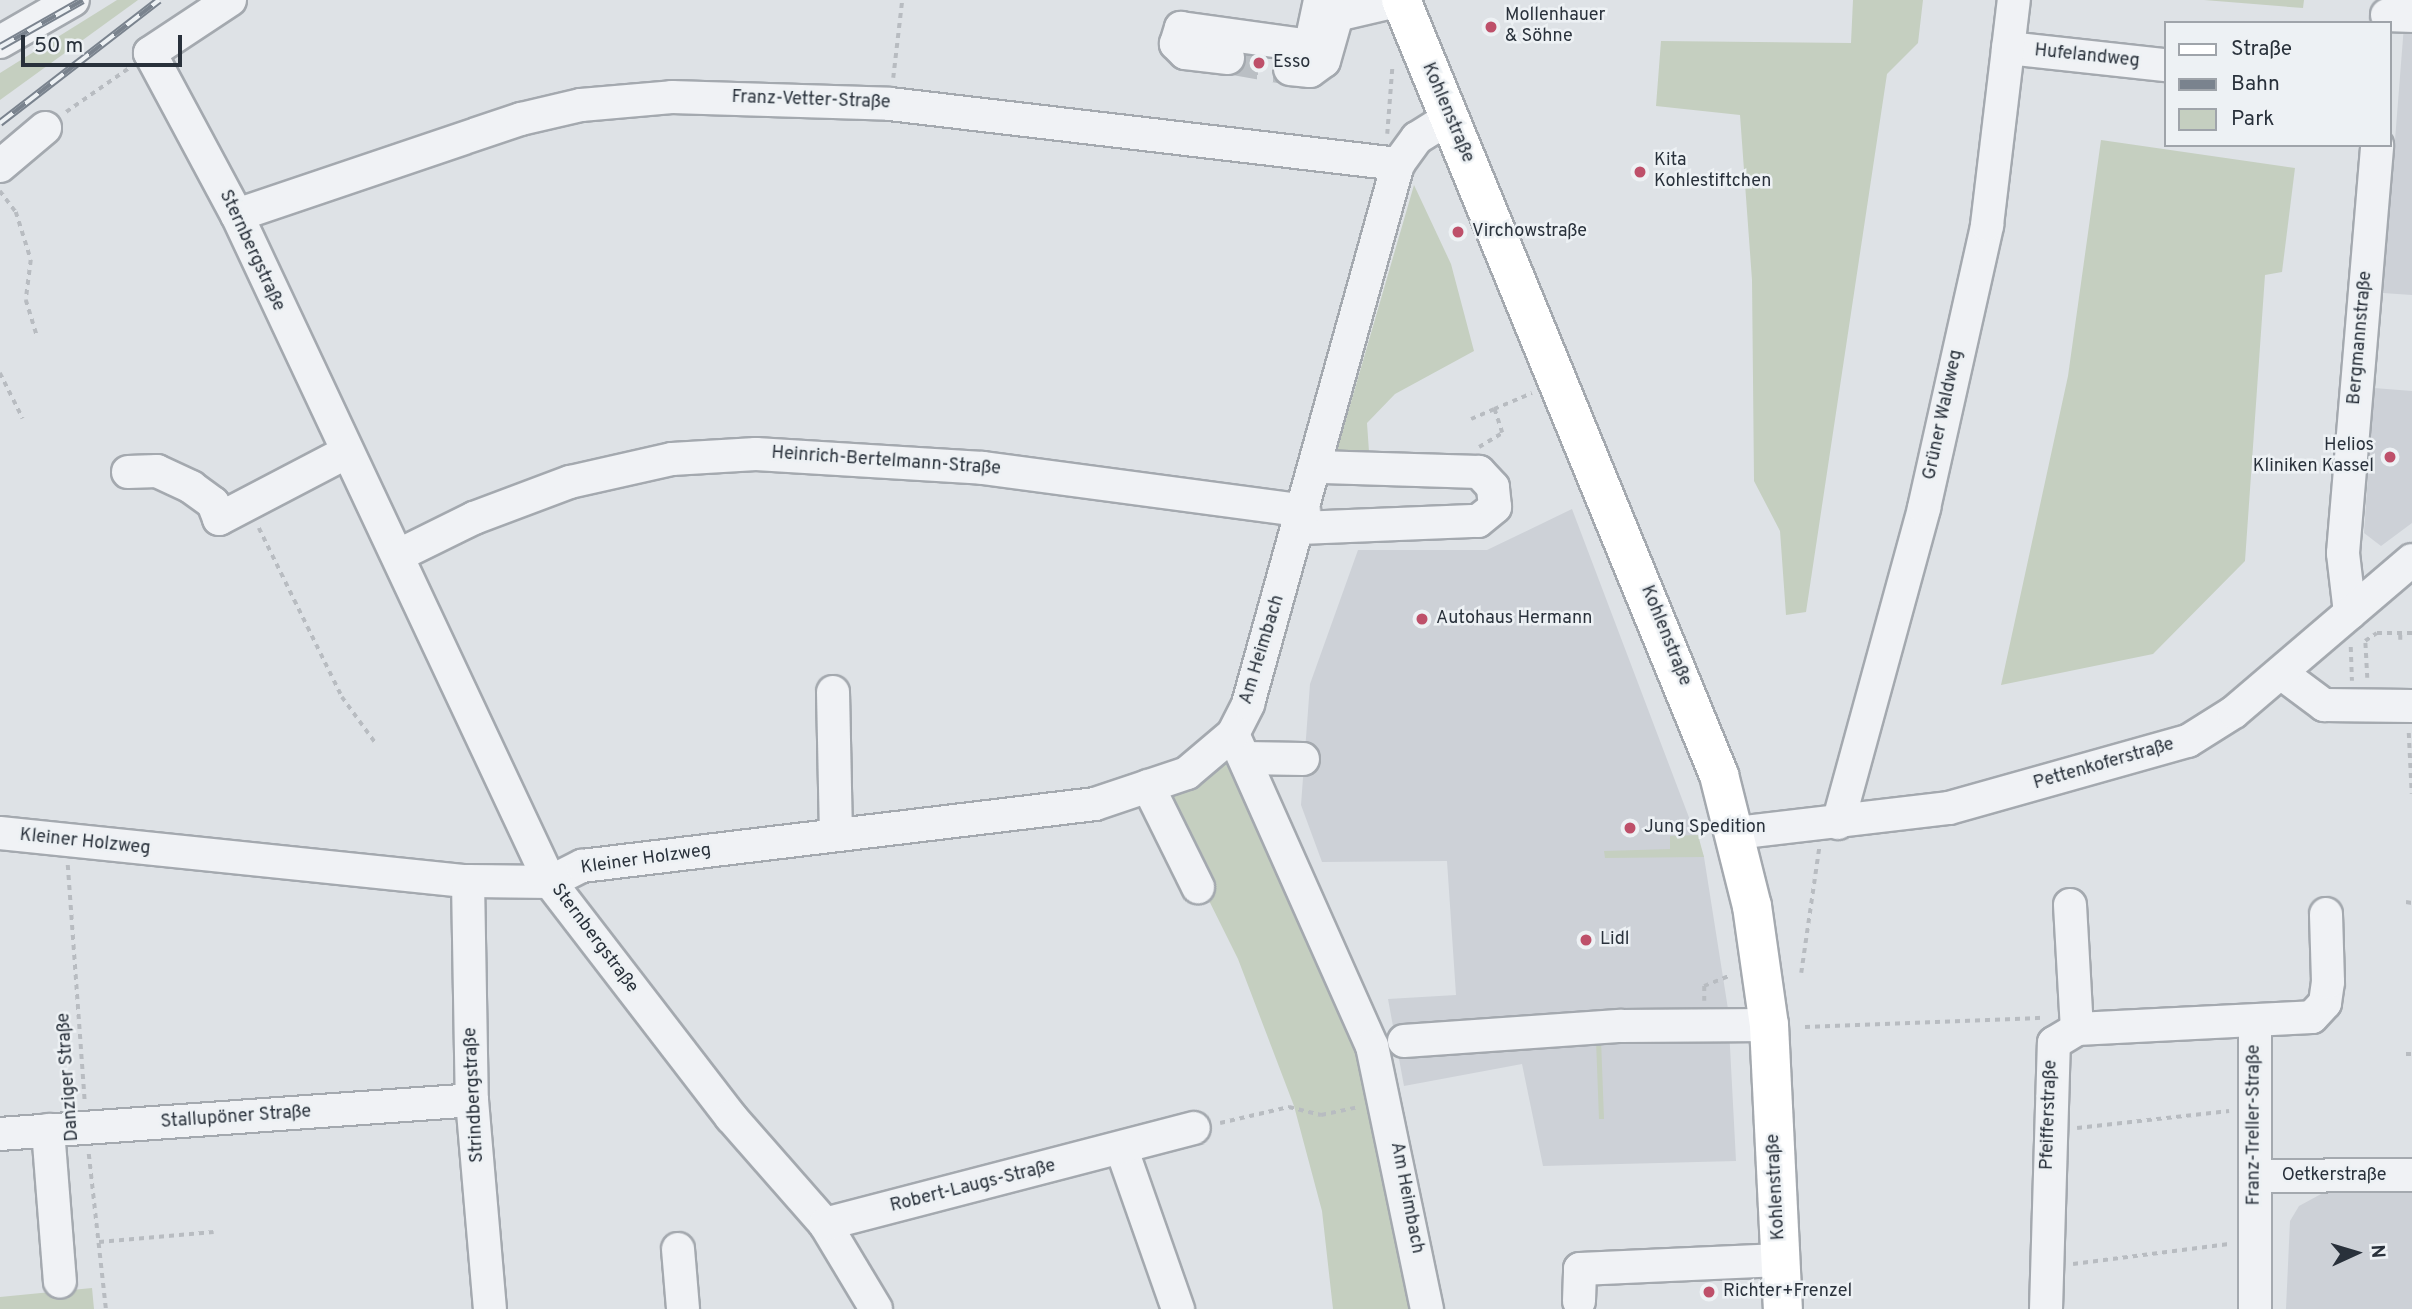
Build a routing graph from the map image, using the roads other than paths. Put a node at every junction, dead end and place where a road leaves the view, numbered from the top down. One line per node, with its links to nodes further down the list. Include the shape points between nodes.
1 (73, 0): 6 (street)
2 (230, 0): 16 (street, Sternbergstraße, via 150,53)
3 (1401, 0): 5 (street); 11 (main road, Kohlenstraße)
4 (2014, 0): 7 (street, Grüner Waldweg)
5 (1326, 8): 8 (street, via 1304,45 1181,28 1176,44 1185,53); 10 (street, via 1324,61 1310,71)
6 (0, 42)
7 (2008, 48): 9 (street, Hufelandweg); 30 (street, Grüner Waldweg, via 1987,225 1924,508)
8 (1228, 58)
9 (2164, 65)
10 (1290, 69)
11 (1450, 118): 14 (street, Am Heimbach, via 1417,138); 32 (main road, Kohlenstraße, via 1676,663)
12 (45, 128): 15 (street)
13 (2377, 147): 23 (street, Bergmannstraße, via 2343,553)
14 (1398, 164): 16 (street, Franz-Vetter-Straße, via 890,104 672,97 581,105); 18 (street, Am Heimbach)
15 (0, 166)
16 (237, 215): 17 (street, Sternbergstraße)
17 (347, 452): 19 (street, via 219,519 213,503 191,486 157,471); 21 (street, Sternbergstraße)
18 (1316, 467): 20 (street, Am Heimbach); 20 (street, Heinrich-Bertelmann-Straße, via 1479,472 1493,487 1495,507 1478,521)
19 (128, 472)
20 (1302, 519): 21 (street, Heinrich-Bertelmann-Straße, via 971,467 756,454 672,459 570,482 474,518); 27 (street, Am Heimbach)
21 (399, 555): 35 (street, Sternbergstraße)
22 (2412, 560): 23 (street, Pettenkoferstraße)
23 (2350, 613): 24 (street, Pettenkoferstraße)
24 (2281, 673): 26 (street, via 2307,698 2353,707); 30 (street, Pettenkoferstraße, via 2188,741 1949,808)
25 (833, 692): 33 (street)
26 (2410, 706)
27 (1239, 746): 28 (street); 29 (street, Kleiner Holzweg, via 1187,773); 59 (street, Am Heimbach, via 1360,1013 1388,1100)
28 (1303, 759)
29 (1148, 786): 33 (street, Kleiner Holzweg, via 1094,804); 36 (street)
30 (1831, 824): 32 (street, Pettenkoferstraße)
31 (0, 833): 34 (street, Kleiner Holzweg)
32 (1736, 833): 40 (main road, Kohlenstraße)
33 (836, 835): 35 (street, Kleiner Holzweg, via 582,866)
34 (468, 881): 35 (street, Kleiner Holzweg); 43 (street, Strindbergstraße)
35 (550, 882): 50 (street, Sternbergstraße, via 731,1118)
36 (1198, 887)
37 (2070, 905): 41 (street)
38 (2326, 914): 39 (street, Franz-Treller-Straße, via 2325,1003 2312,1017)
39 (2255, 1024): 41 (street); 49 (street, Franz-Treller-Straße)
40 (1787, 1026): 42 (street, via 1621,1026); 52 (main road, Kohlenstraße)
41 (2070, 1032): 61 (street, Pfeifferstraße, via 2054,1043 2050,1074)
42 (1404, 1041)
43 (472, 1100): 45 (street, Stallupöner Straße); 56 (street, Strindbergstraße)
44 (1194, 1128): 47 (street, Robert-Laugs-Straße)
45 (48, 1130): 46 (street, Stallupöner Straße); 53 (street)
46 (0, 1134)
47 (1122, 1150): 50 (street, Robert-Laugs-Straße); 58 (street)
48 (2412, 1175): 49 (street, Oetkerstraße)
49 (2255, 1176): 62 (street, Franz-Treller-Straße)
50 (825, 1224): 55 (street, Sternbergstraße)
51 (678, 1249): 57 (street)
52 (1780, 1260): 54 (street, via 1580,1269); 60 (main road, Kohlenstraße)
53 (60, 1282)
54 (1579, 1301)
55 (865, 1308)
56 (490, 1309)
57 (684, 1309)
58 (1178, 1309)
59 (1427, 1309)
60 (1783, 1309)
61 (2046, 1309)
62 (2255, 1309)

